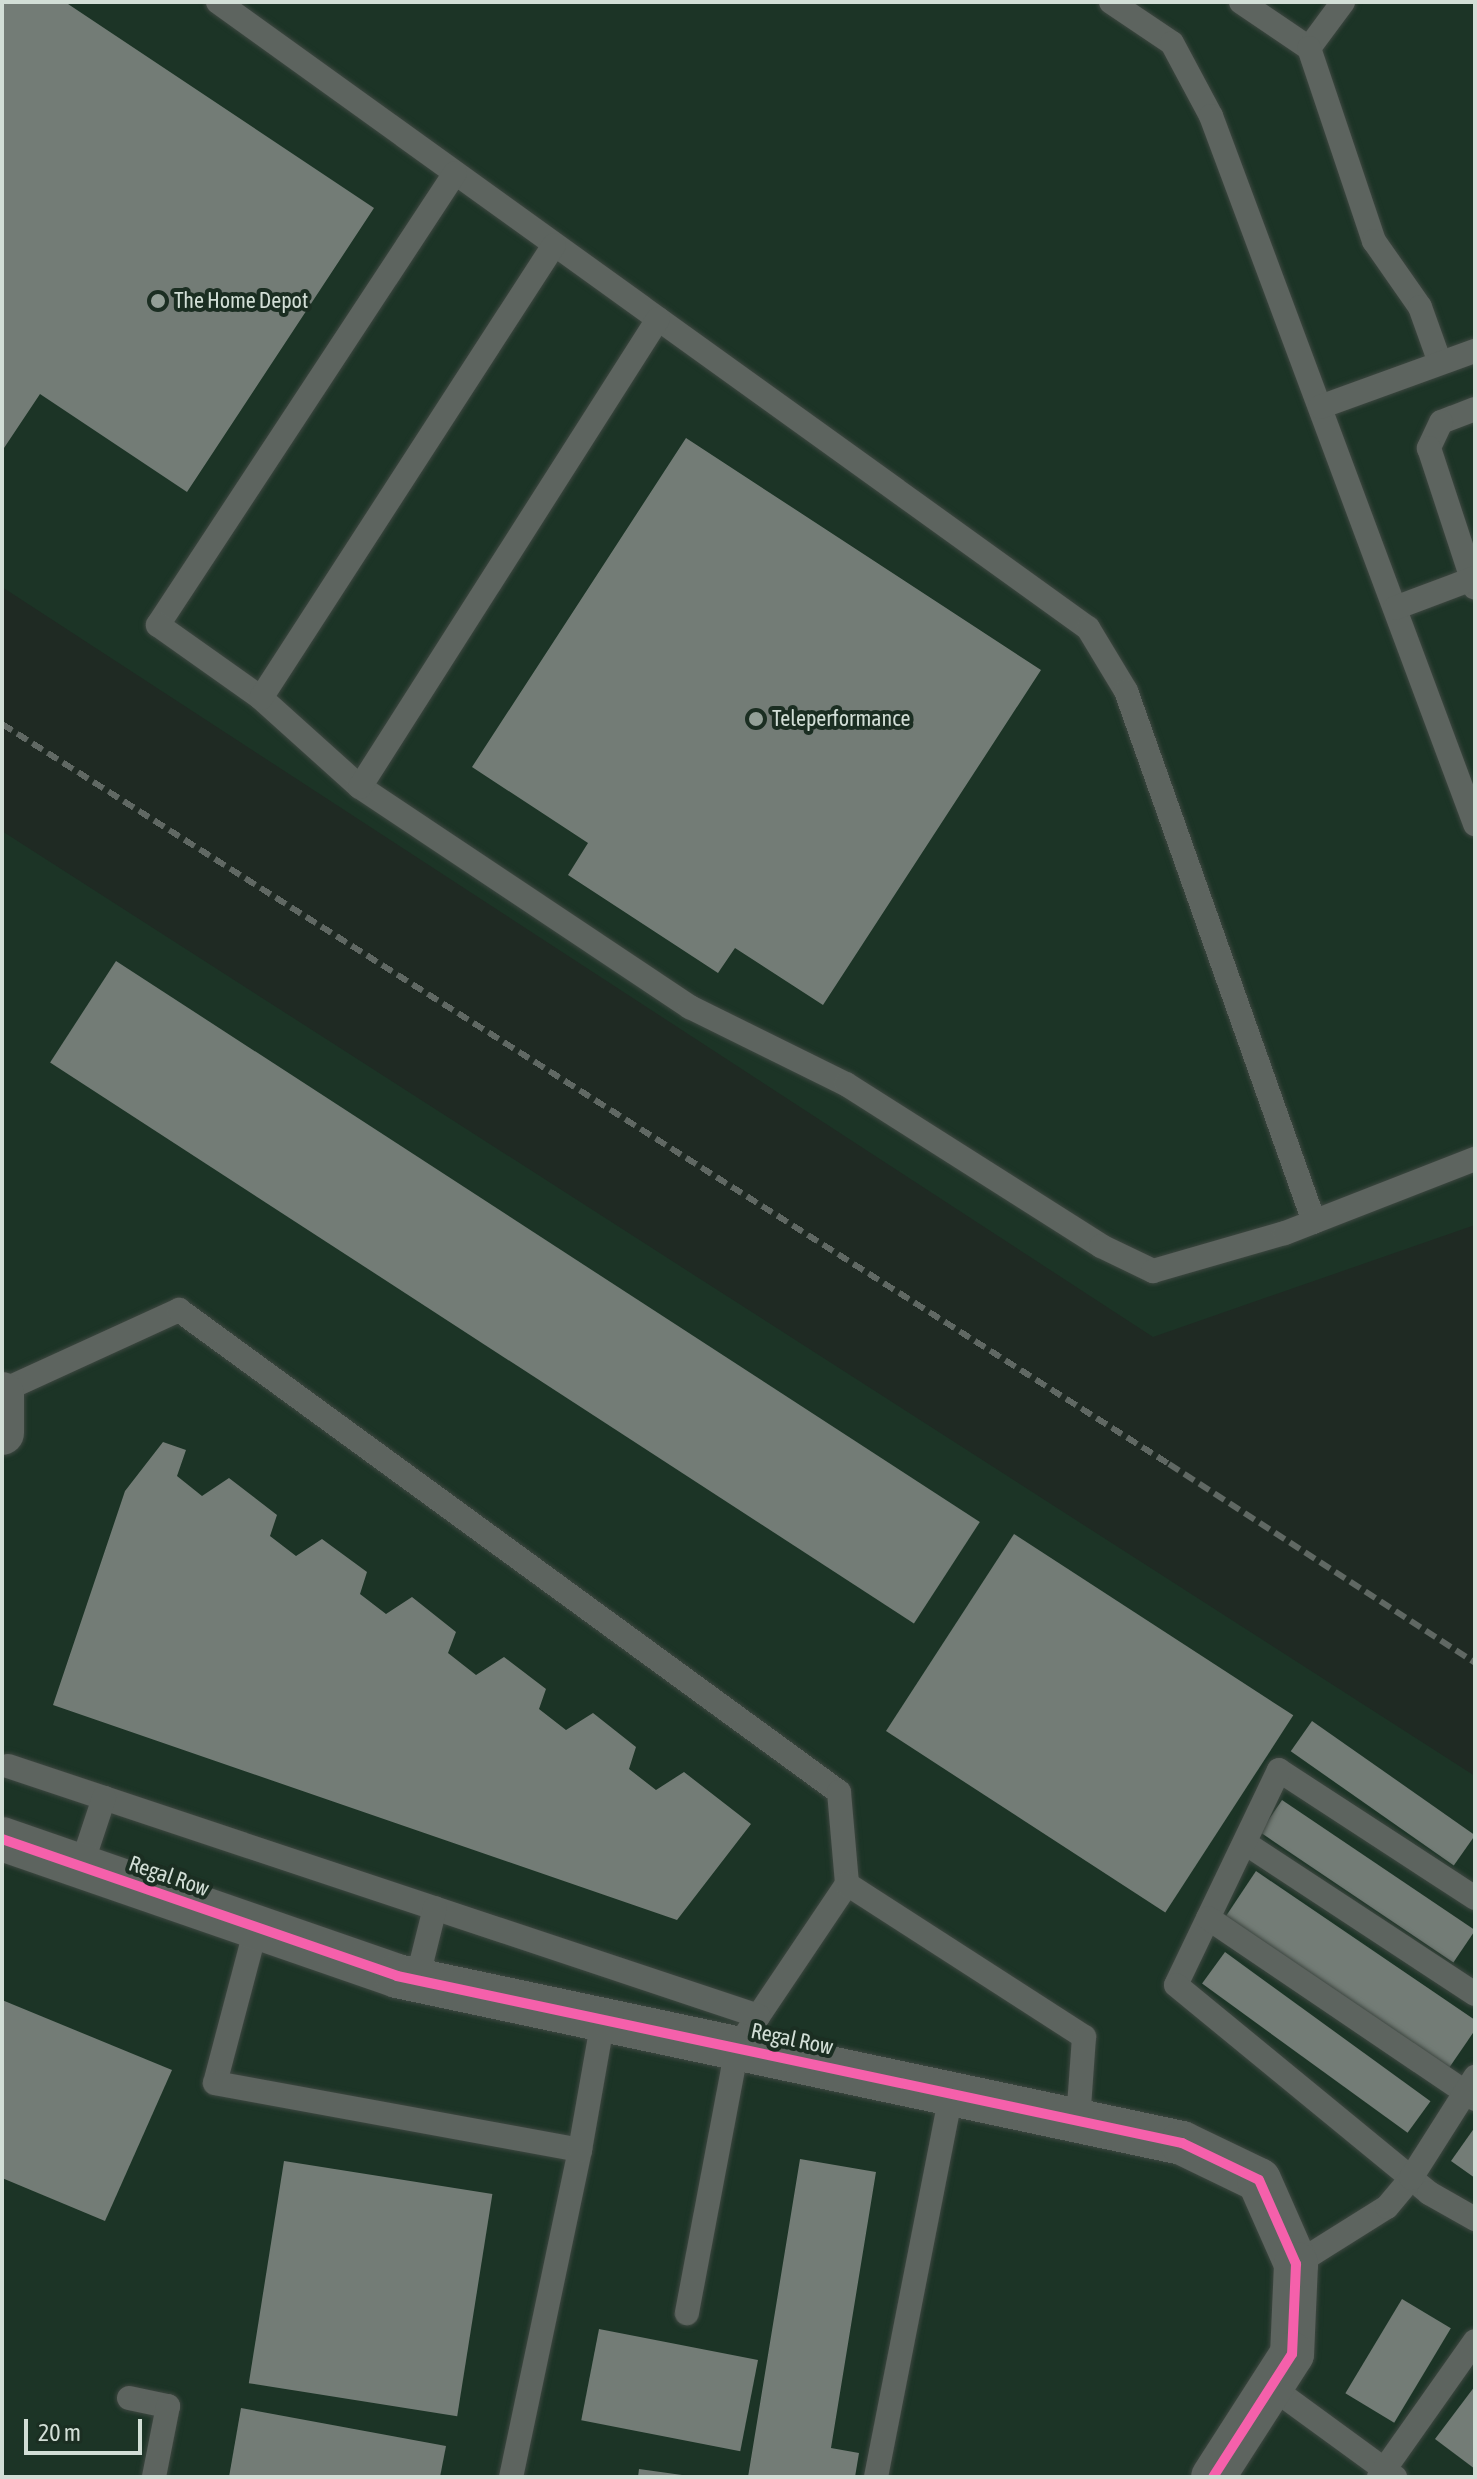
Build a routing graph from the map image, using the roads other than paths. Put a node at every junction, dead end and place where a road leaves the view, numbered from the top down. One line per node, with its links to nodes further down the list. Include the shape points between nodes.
1 (218, 2): 6 (lane)
2 (1111, 2): 11 (lane, via 1172,43 1211,116)
3 (1241, 2): 5 (lane)
4 (1343, 2): 5 (lane)
5 (1309, 48): 10 (lane, via 1374,241 1420,307)
6 (455, 173): 7 (lane); 15 (lane, via 158,625)
7 (554, 245): 8 (lane); 15 (lane)
8 (658, 319): 16 (lane); 20 (lane, via 1088,628 1126,691)
9 (1475, 351): 10 (lane)
10 (1440, 363): 11 (lane)
11 (1320, 407): 14 (lane)
12 (1475, 409): 13 (lane, via 1441,422 1429,448)
13 (1474, 582): 14 (lane)
14 (1395, 608): 17 (lane)
15 (261, 698): 16 (lane)
16 (360, 787): 20 (lane, via 690,1007 846,1084 1101,1246 1153,1271)
17 (1470, 792): 18 (lane)
18 (1475, 824)
19 (1475, 1159): 20 (lane)
20 (1314, 1222)
21 (2, 1392): 22 (street); 28 (lane, via 179,1310 839,1792)
22 (2, 1433)
23 (8, 1766): 24 (lane)
24 (104, 1798): 27 (lane); 30 (lane)
25 (2, 1839): 27 (street, Regal Row)
26 (1245, 1843): 29 (lane, via 1279,1770); 31 (lane); 34 (lane)
27 (81, 1867): 32 (street, Regal Row)
28 (847, 1884): 36 (lane); 39 (lane, via 1084,2037)
29 (1475, 1898)
30 (435, 1908): 33 (lane); 36 (lane)
31 (1208, 1918): 37 (lane); 41 (lane, via 1176,1985)
32 (256, 1928): 33 (street, Regal Row); 40 (lane, via 215,2083)
33 (417, 1980): 35 (street, Regal Row)
34 (1475, 1994)
35 (603, 2020): 36 (street, Regal Row); 40 (lane)
36 (748, 2032): 38 (street, Regal Row); 44 (lane)
37 (1472, 2089): 41 (lane)
38 (951, 2093): 39 (street, Regal Row); 51 (lane)
39 (1078, 2121): 43 (street, Regal Row, via 1182,2143 1259,2180)
40 (580, 2150): 50 (lane)
41 (1411, 2178): 42 (lane); 43 (lane, via 1387,2207)
42 (1475, 2219)
43 (1296, 2264): 46 (street, Regal Row, via 1292,2354)
44 (687, 2313)
45 (1475, 2341): 48 (lane)
46 (1270, 2386): 48 (lane); 52 (street, Regal Row)
47 (129, 2398): 49 (lane, via 168,2406)
48 (1386, 2475)
49 (154, 2477)
50 (511, 2477)
51 (876, 2477)
52 (1213, 2477)

